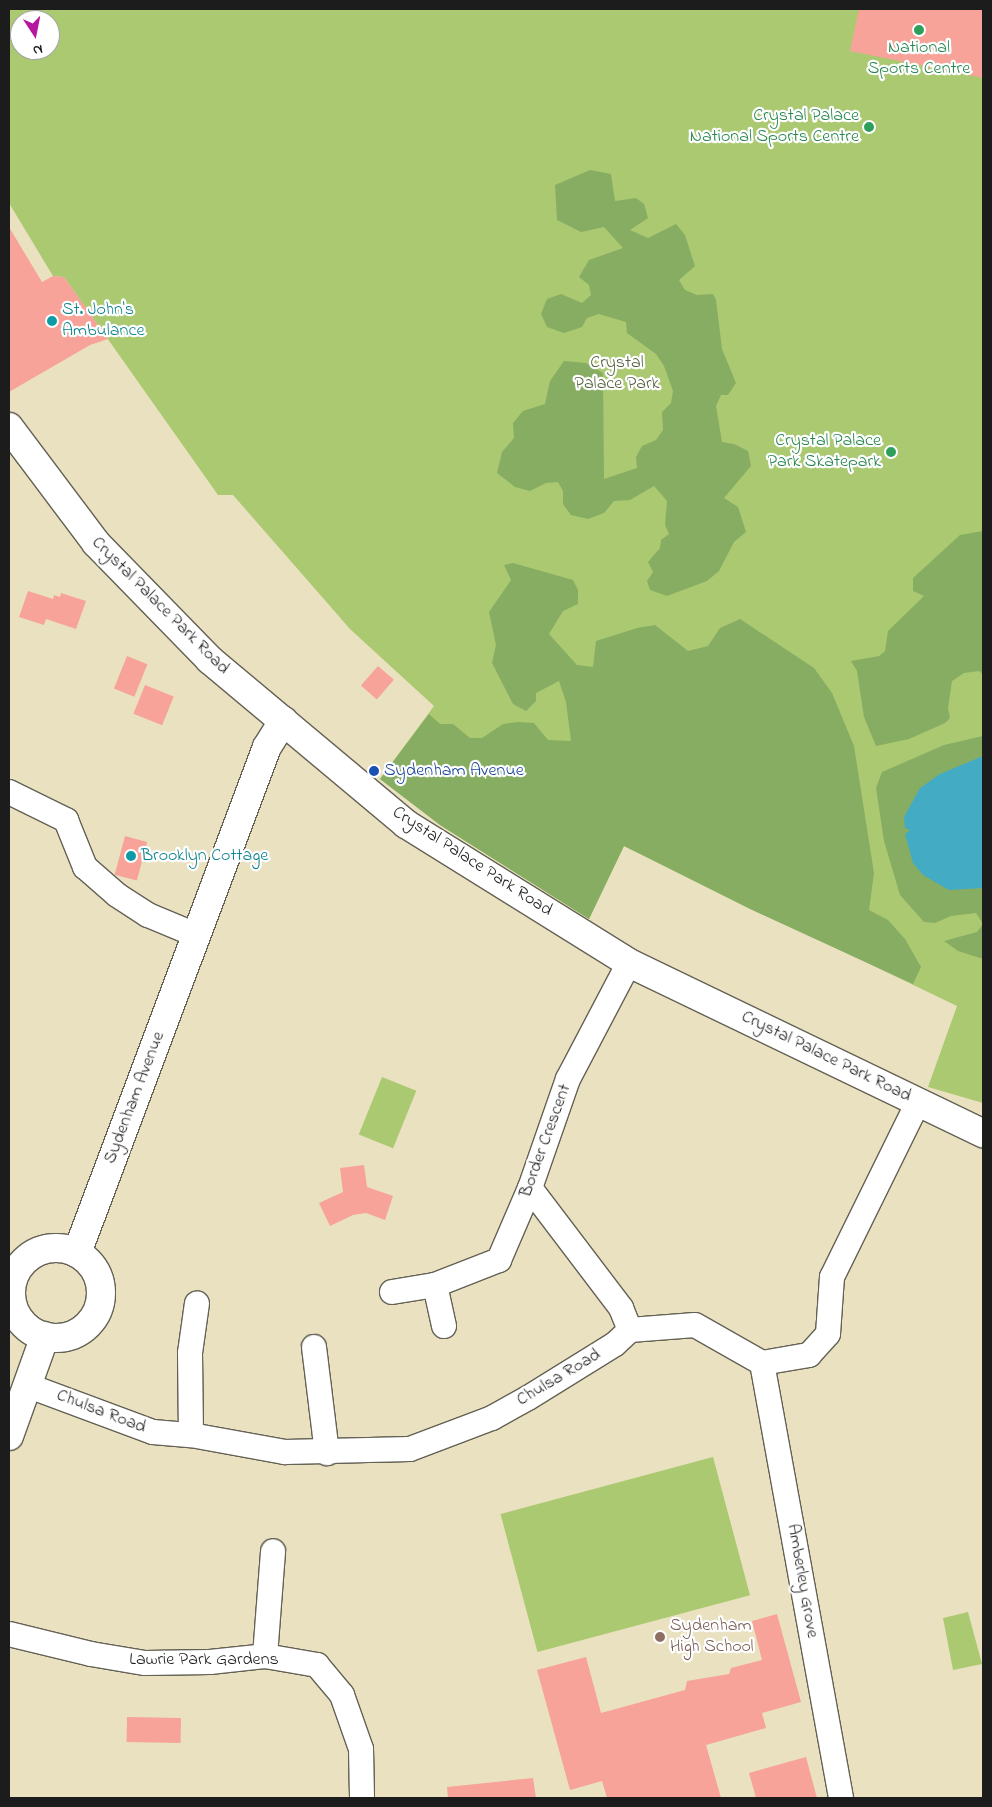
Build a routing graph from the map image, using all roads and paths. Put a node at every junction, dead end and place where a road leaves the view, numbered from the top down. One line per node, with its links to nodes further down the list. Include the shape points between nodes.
1 (9, 427): 2 (main road, Crystal Palace Park Road, via 96,543 210,660)
2 (283, 721): 4 (main road, Sydenham Avenue, via 267,747); 5 (main road, Crystal Palace Park Road, via 406,824)
3 (9, 792): 4 (street, via 66,820 84,866 117,895 148,915)
4 (196, 935): 9 (main road, Sydenham Avenue)
5 (630, 963): 6 (main road, Crystal Palace Park Road); 8 (street, Border Crescent, via 568,1079)
6 (918, 1102): 7 (main road, Crystal Palace Park Road); 18 (street, via 832,1276 828,1334 809,1355)
7 (983, 1133)
8 (530, 1188): 11 (street, Border Crescent, via 499,1260); 15 (street, via 621,1308)
9 (77, 1252): 10 (main road, via 53,1248 31,1256); 16 (main road, via 87,1259 100,1279 101,1297 96,1314 80,1331 69,1336)
10 (10, 1285): 16 (main road, via 17,1314 34,1332)
11 (435, 1285): 12 (street, Border Crescent); 14 (street)
12 (392, 1292)
13 (197, 1303): 20 (street, via 190,1353)
14 (444, 1326)
15 (630, 1330): 18 (street, via 695,1325); 22 (street, Chulsa Road, via 607,1349 492,1418 410,1449)
16 (45, 1336): 19 (main road)
17 (314, 1347): 22 (street)
18 (762, 1363): 27 (street, Amberley Grove)
19 (29, 1386): 20 (street, Chulsa Road, via 153,1432); 21 (main road)
20 (191, 1435): 22 (street, Chulsa Road, via 285,1452)
21 (9, 1436)
22 (327, 1453)
23 (273, 1551): 25 (street)
24 (9, 1634): 25 (street, Lawrie Park Gardens, via 145,1663 210,1662)
25 (265, 1656): 26 (street, Lawrie Park Gardens, via 317,1665 342,1695 361,1748)
26 (362, 1798)
27 (841, 1798)

